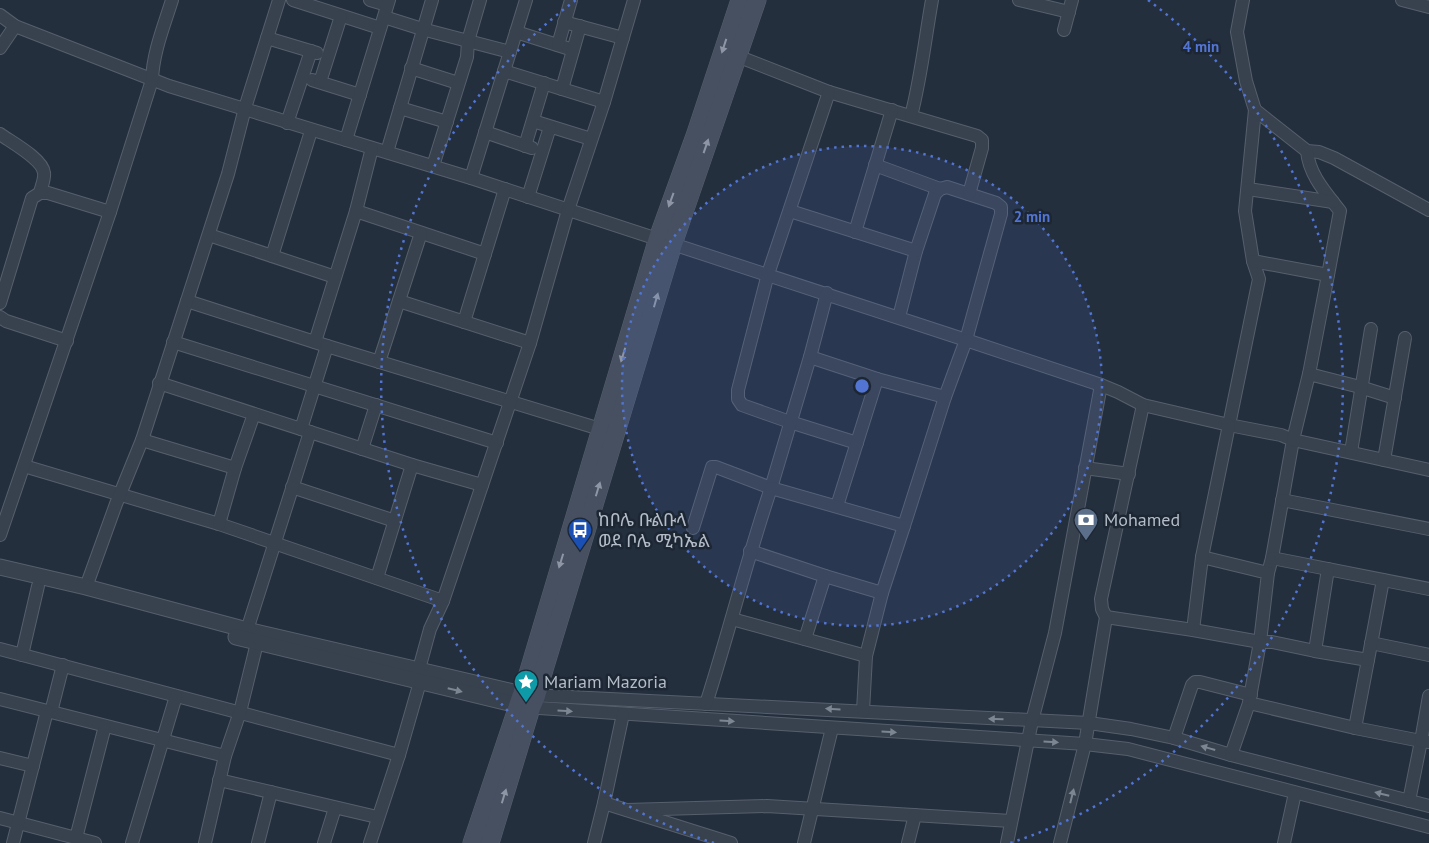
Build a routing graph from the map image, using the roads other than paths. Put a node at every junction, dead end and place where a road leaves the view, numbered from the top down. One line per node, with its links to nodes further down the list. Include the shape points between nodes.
1 (172, 0): 40 (street, via 152,65)
2 (279, 0): 27 (street)
3 (293, 0): 20 (street)
4 (370, 0): 18 (street)
5 (432, 0): 24 (street)
6 (480, 0): 29 (street)
7 (526, 0): 26 (street)
8 (571, 0): 21 (street)
9 (634, 0): 28 (street)
10 (740, 0): 85 (main road, one-way to 85)
11 (757, 0): 35 (main road)
12 (932, 0): 52 (street)
13 (1019, 0): 16 (street)
14 (1243, 0): 51 (street, via 1237,32)
15 (1402, 0): 17 (street)
16 (1070, 6): 25 (street)
17 (1429, 7)
18 (385, 12): 20 (street); 24 (street); 46 (street)
19 (0, 15): 22 (street)
20 (341, 16): 36 (street)
21 (564, 22): 23 (street); 30 (street)
22 (15, 26): 31 (street); 40 (street)
23 (580, 26): 28 (street); 32 (street)
24 (422, 29): 29 (street); 37 (street)
25 (1064, 30)
26 (516, 32): 30 (street); 34 (street)
27 (267, 38): 33 (street); 48 (street)
28 (623, 38): 47 (street)
29 (468, 41): 34 (street); 42 (street, via 467,57)
30 (558, 45): 32 (street)
31 (0, 48)
32 (573, 50): 44 (street)
33 (311, 51): 36 (street); 39 (street)
34 (510, 52): 38 (street)
35 (738, 56): 45 (street); 85 (main road, one-way to 35)
36 (328, 57): 41 (street)
37 (411, 68): 42 (street); 49 (street)
38 (504, 71): 43 (street); 58 (street)
39 (303, 77): 41 (street); 55 (street)
40 (152, 80): 48 (street); 81 (street)
41 (320, 82): 46 (street)
42 (458, 83): 54 (street)
43 (544, 83): 44 (street); 53 (street)
44 (562, 89): 47 (street)
45 (829, 92): 50 (street); 80 (street)
46 (360, 95): 61 (street)
47 (604, 102): 60 (street)
48 (245, 108): 55 (street); 84 (street)
49 (400, 108): 54 (street); 65 (street)
50 (892, 110): 52 (street); 67 (street)
51 (1255, 110): 64 (street); 72 (street)
52 (912, 116): 74 (street, via 965,131 982,140)
53 (533, 121): 56 (street); 62 (street)
54 (447, 122): 68 (street)
55 (287, 123): 57 (street)
56 (550, 127): 60 (street); 66 (street)
57 (311, 131): 61 (street); 88 (street)
58 (485, 132): 62 (street); 69 (street)
59 (0, 134): 73 (street, via 42,166 44,176)
60 (591, 139): 77 (street)
61 (346, 140): 63 (street)
62 (525, 146): 66 (street)
63 (372, 148): 65 (street); 79 (street)
64 (1307, 151): 76 (street, via 1315,177); 78 (street, via 1334,158)
65 (387, 152): 68 (street)
66 (542, 152): 75 (street)
67 (875, 165): 71 (street); 82 (street)
68 (433, 166): 69 (street)
69 (471, 178): 70 (street)
70 (505, 189): 75 (street); 87 (street)
71 (940, 189): 74 (street, via 947,187); 86 (street, via 935,194)
72 (1248, 189): 76 (street); 89 (street, via 1245,211)
73 (40, 193): 81 (street); 96 (street, via 32,198)
74 (969, 194): 102 (street, via 996,203 1002,214)
75 (528, 197): 77 (street)
76 (1333, 202): 91 (street, via 1340,211)
77 (568, 210): 85 (street); 106 (street)
78 (1429, 210)
79 (356, 211): 83 (street); 92 (street)
80 (790, 211): 82 (street); 90 (street)
81 (110, 212): 103 (street)
82 (856, 232): 86 (street)
83 (421, 233): 87 (street); 95 (street)
84 (209, 235): 88 (street); 94 (street)
85 (665, 241): 90 (street); 123 (main road, one-way to 123); 186 (main road, one-way to 85)
86 (916, 251): 98 (street)
87 (485, 254): 99 (street)
88 (272, 256): 92 (street)
89 (1253, 261): 91 (street); 122 (street, via 1259,279)
90 (768, 274): 93 (street); 121 (street, via 738,398 742,405)
91 (1328, 274): 109 (street)
92 (336, 276): 105 (street)
93 (827, 293): 98 (street); 107 (street)
94 (187, 301): 104 (street); 105 (street)
95 (399, 301): 99 (street); 108 (street)
96 (0, 302)
97 (0, 317): 103 (street)
98 (899, 317): 102 (street)
99 (464, 322): 106 (street)
100 (1371, 329): 114 (street)
101 (1405, 338): 116 (street)
102 (966, 340): 113 (street); 115 (street)
103 (67, 341): 133 (street)
104 (173, 342): 111 (street); 112 (street)
105 (321, 344): 108 (street); 112 (street)
106 (530, 344): 117 (street)
107 (810, 357): 110 (street); 121 (street)
108 (379, 362): 117 (street)
109 (1309, 374): 114 (street); 126 (street)
110 (877, 380): 115 (street); 128 (street)
111 (160, 383): 120 (street); 125 (street)
112 (314, 385): 118 (street); 124 (street)
113 (1101, 385): 119 (street); 135 (street)
114 (1360, 387): 116 (street); 130 (street)
115 (945, 397): 146 (street)
116 (1395, 398): 131 (street)
117 (511, 401): 123 (street); 127 (street)
118 (376, 405): 127 (street); 129 (street)
119 (1143, 406): 122 (street); 137 (street)
120 (254, 414): 124 (street); 134 (street)
121 (790, 422): 128 (street); 140 (street)
122 (1229, 425): 126 (street); 152 (street)
123 (600, 429): 186 (main road, one-way to 186)
124 (305, 430): 129 (street); 139 (street)
125 (142, 440): 134 (street); 141 (street)
126 (1293, 440): 130 (street); 142 (street)
127 (497, 443): 138 (street)
128 (857, 443): 143 (street)
129 (362, 449): 132 (street)
130 (1351, 452): 131 (street)
131 (1384, 460): 136 (street)
132 (412, 465): 138 (street); 144 (street)
133 (24, 466): 141 (street); 149 (street)
134 (235, 468): 145 (street)
135 (1085, 468): 137 (street); 192 (street, via 1055,633)
136 (1429, 470)
137 (1129, 474): 166 (street, via 1100,599)
138 (482, 485): 165 (street)
139 (292, 487): 144 (street); 150 (street)
140 (771, 488): 143 (street); 147 (street, via 712,468); 151 (street)
141 (120, 494): 145 (street); 162 (street)
142 (1282, 500): 148 (street); 153 (street)
143 (838, 506): 146 (street)
144 (395, 521): 159 (street)
145 (219, 524): 150 (street)
146 (904, 526): 164 (street)
147 (693, 528)
148 (1429, 529)
149 (0, 535)
150 (276, 544): 159 (street); 168 (street)
151 (750, 551): 157 (street); 167 (street)
152 (1202, 557): 156 (street); 169 (street)
153 (1272, 558): 155 (street); 156 (street)
154 (0, 567): 162 (street)
155 (1328, 569): 160 (street); 175 (street)
156 (1268, 573): 171 (street)
157 (825, 576): 164 (street); 170 (street)
158 (0, 577): 161 (street)
159 (377, 578): 165 (street)
160 (1383, 580): 163 (street); 173 (street)
161 (38, 586): 172 (street); 176 (street)
162 (86, 587): 168 (street)
163 (1429, 589)
164 (882, 594): 178 (street)
165 (443, 601): 181 (street, via 430,629)
166 (1106, 618): 169 (street); 193 (street)
167 (732, 619): 170 (street); 187 (street)
168 (248, 630): 181 (street)
169 (1193, 630): 171 (street)
170 (805, 639): 178 (street)
171 (1260, 642): 175 (street); 185 (street)
172 (257, 643): 181 (street); 190 (street)
173 (1371, 643): 177 (street); 179 (street)
174 (0, 649): 176 (street)
175 (1315, 652): 179 (street)
176 (22, 655): 180 (street)
177 (1429, 655)
178 (866, 656): 189 (street)
179 (1368, 660): 196 (street)
180 (63, 665): 182 (street); 188 (street)
181 (419, 676): 186 (street); 203 (street)
182 (176, 696): 190 (street); 199 (street)
183 (1429, 696): 200 (street)
184 (0, 698): 188 (street)
185 (1250, 699): 196 (street); 197 (street, via 1195,682); 202 (street)
186 (526, 701): 187 (street); 191 (street, one-way to 191); 230 (main road); 231 (main road, one-way to 186)
187 (706, 704): 189 (street, one-way to 187)
188 (49, 711): 194 (street); 206 (street)
189 (863, 711): 192 (street, one-way to 189)
190 (240, 712): 203 (street); 204 (street)
191 (623, 714): 195 (street, one-way to 195); 211 (street)
192 (1032, 721): 193 (street); 198 (street)
193 (1089, 723): 197 (street); 201 (street)
194 (105, 726): 199 (street); 222 (street)
195 (832, 728): 198 (street, one-way to 198); 214 (street)
196 (1355, 728): 200 (street)
197 (1174, 738): 202 (street, one-way to 197)
198 (1028, 740): 201 (street, one-way to 201); 219 (street)
199 (163, 741): 204 (street); 225 (street)
200 (1425, 742): 210 (street)
201 (1085, 744): 209 (street, via 1149,754); 237 (street, one-way to 201)
202 (1231, 754): 210 (street, one-way to 202)
203 (399, 755): 217 (street)
204 (225, 756): 207 (street)
205 (0, 758): 206 (street)
206 (33, 766): 220 (street)
207 (220, 780): 208 (street); 226 (street)
208 (271, 792): 213 (street); 227 (street)
209 (1295, 793): 221 (street); 238 (street)
210 (1409, 801): 212 (street)
211 (604, 803): 215 (street); 232 (street)
212 (1429, 806)
213 (335, 808): 217 (street); 228 (street)
214 (811, 809): 215 (street, via 768,806); 216 (street); 234 (street)
215 (627, 810): 233 (street)
216 (915, 815): 219 (street); 235 (street)
217 (377, 817): 229 (street)
218 (0, 818): 220 (street)
219 (1011, 821): 236 (street)
220 (18, 823): 222 (street); 223 (street)
221 (1429, 827)
222 (76, 838): 224 (street)
223 (13, 843)
224 (95, 843)
225 (132, 843)
226 (205, 843)
227 (258, 843)
228 (324, 843)
229 (370, 843)
230 (472, 843)
231 (490, 843)
232 (594, 843)
233 (731, 843)
234 (804, 843)
235 (908, 843)
236 (1006, 843)
237 (1060, 843)
238 (1284, 843)

